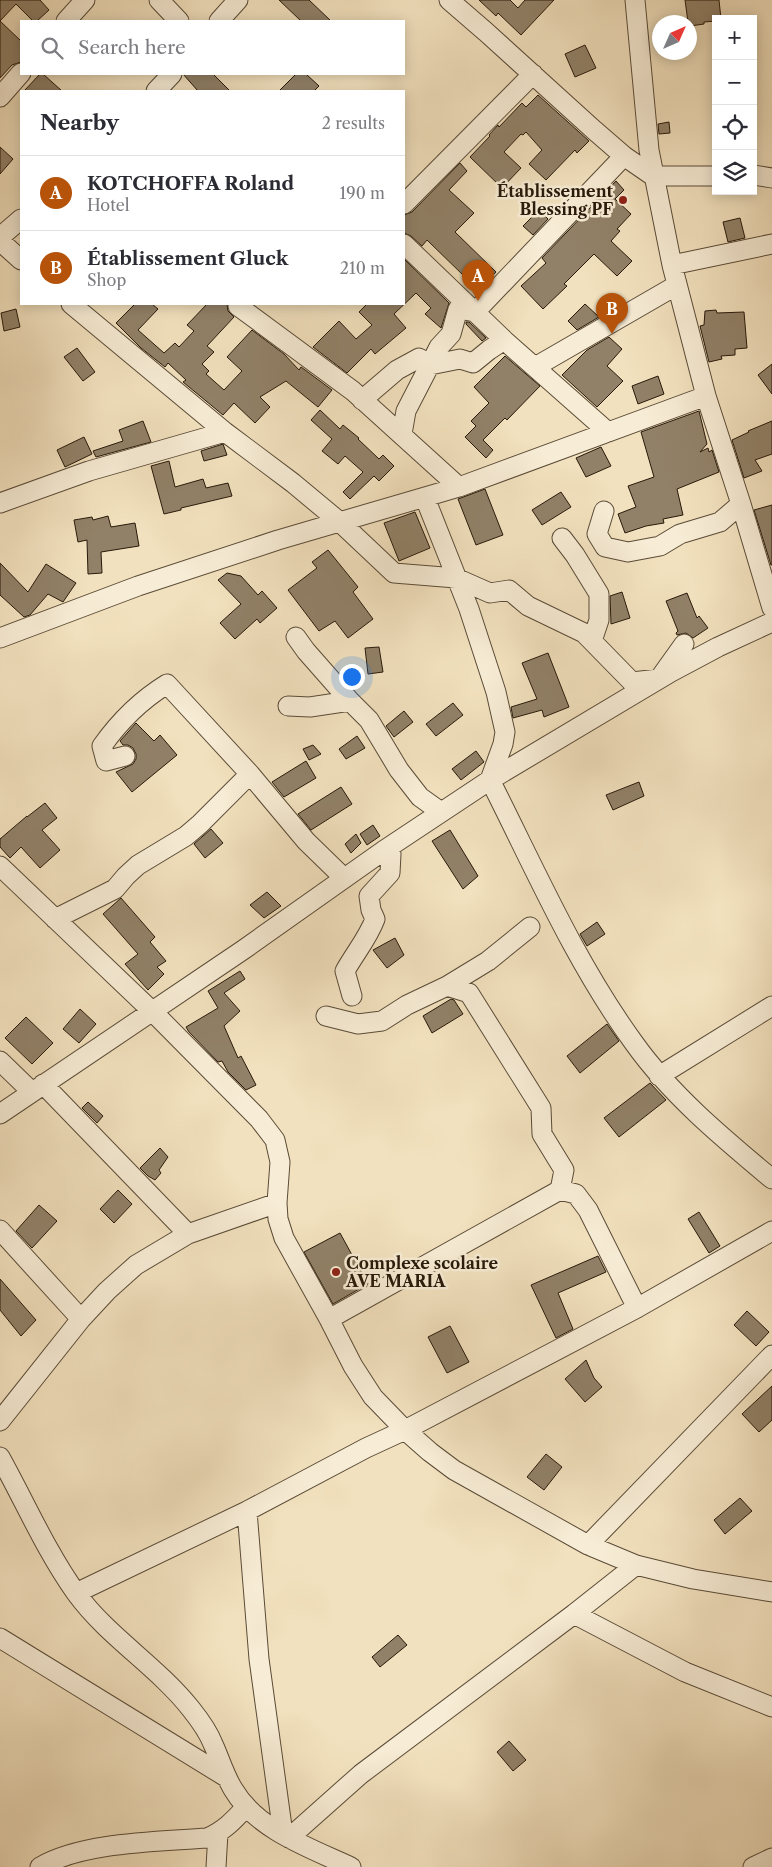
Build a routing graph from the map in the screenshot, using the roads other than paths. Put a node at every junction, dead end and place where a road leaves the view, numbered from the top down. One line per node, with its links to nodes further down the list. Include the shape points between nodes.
1 (85, 0): 6 (street)
2 (159, 0): 7 (street)
3 (238, 0): 8 (street)
4 (449, 0): 10 (street)
5 (635, 0): 15 (street)
6 (67, 20)
7 (178, 20)
8 (220, 20)
9 (20, 74): 13 (street)
10 (533, 74): 14 (street); 19 (street)
11 (171, 75): 12 (street)
12 (157, 90)
13 (0, 97)
14 (624, 156): 15 (street); 30 (street)
15 (653, 176): 16 (street); 26 (street)
16 (712, 176)
17 (757, 176): 18 (street)
18 (772, 178)
19 (405, 203)
20 (20, 220): 21 (street)
21 (0, 236)
22 (0, 241): 25 (street)
23 (772, 244): 26 (street)
24 (405, 245): 30 (street)
25 (20, 259)
26 (672, 265): 27 (street)
27 (677, 285): 33 (street); 34 (street)
28 (72, 305): 36 (street)
29 (238, 306): 35 (street)
30 (475, 312): 31 (street); 32 (street, via 458,309 451,334 439,347)
31 (504, 340): 32 (street, via 474,363 460,359); 33 (street)
32 (430, 365): 35 (street, via 419,358 397,370); 38 (street, via 406,412)
33 (535, 367): 37 (street)
34 (706, 396): 37 (street); 42 (street)
35 (362, 400): 38 (street)
36 (225, 432): 41 (street, via 89,471); 44 (street)
37 (608, 432): 39 (street)
38 (402, 434): 39 (street)
39 (459, 487): 40 (street)
40 (425, 498): 44 (street); 46 (street)
41 (0, 503)
42 (741, 504): 43 (street, via 720,522 680,534 660,546 628,552 605,547 597,534); 47 (street)
43 (604, 511)
44 (341, 523): 46 (street, via 394,573); 50 (street, via 138,586)
45 (562, 538): 51 (street, via 599,594 599,620)
46 (456, 578): 51 (street, via 490,593 509,590 528,606 584,633); 58 (street, via 489,668 505,732)
47 (772, 608)
48 (772, 622): 53 (street, via 718,646)
49 (296, 637): 54 (street)
50 (0, 638)
51 (592, 641): 53 (street, via 632,682)
52 (684, 644): 53 (street)
53 (659, 679): 58 (street)
54 (350, 701): 55 (street, via 310,707); 59 (street, via 369,720 399,770 420,797)
55 (288, 706)
56 (125, 756): 57 (street, via 106,760 102,746 149,695 167,684)
57 (250, 774): 62 (street, via 306,841); 63 (street, via 200,824 138,865 115,890)
58 (490, 780): 59 (street); 71 (street, via 585,969 634,1044)
59 (441, 812): 60 (street)
60 (383, 851): 62 (street); 66 (street, via 391,854 390,873 369,896 375,919 345,971)
61 (0, 866): 63 (street)
62 (344, 878): 68 (street)
63 (55, 919): 68 (street)
64 (530, 927): 65 (street, via 488,961)
65 (447, 986): 69 (street, via 406,1005 382,1021 358,1024); 75 (street, via 470,993 541,1108 542,1134 564,1170)
66 (352, 996)
67 (772, 1006): 71 (street)
68 (153, 1012): 72 (street); 76 (street, via 275,1140 280,1162)
69 (326, 1016)
70 (0, 1061): 72 (street)
71 (660, 1076): 74 (street)
72 (37, 1088): 73 (street); 79 (street)
73 (0, 1114)
74 (772, 1179)
75 (560, 1190): 80 (street, via 576,1194 588,1210); 81 (street)
76 (277, 1203): 79 (street); 81 (street, via 284,1238)
77 (0, 1230): 82 (street)
78 (772, 1231): 80 (street)
79 (188, 1234): 82 (street, via 136,1265)
80 (637, 1308): 85 (street)
81 (329, 1318): 85 (street, via 373,1397)
82 (81, 1319): 84 (street)
83 (772, 1355): 88 (street)
84 (0, 1421)
85 (405, 1430): 87 (street); 88 (street, via 454,1470)
86 (0, 1459): 91 (street)
87 (248, 1510): 91 (street); 98 (street, via 259,1659)
88 (588, 1545): 89 (street)
89 (636, 1565): 90 (street, via 693,1579); 92 (street)
90 (772, 1592)
91 (76, 1593): 95 (street, via 98,1618 172,1686 213,1743)
92 (574, 1614): 94 (street, via 685,1672); 98 (street, via 361,1774)
93 (0, 1638): 95 (street)
94 (772, 1707)
95 (226, 1776): 96 (street)
96 (246, 1807): 97 (street); 98 (street)
97 (218, 1833): 101 (street, via 207,1838 94,1848 54,1859); 102 (street)
98 (286, 1836): 100 (street)
99 (772, 1858): 103 (street)
100 (348, 1866)
101 (40, 1867)
102 (216, 1867)
103 (753, 1867)

